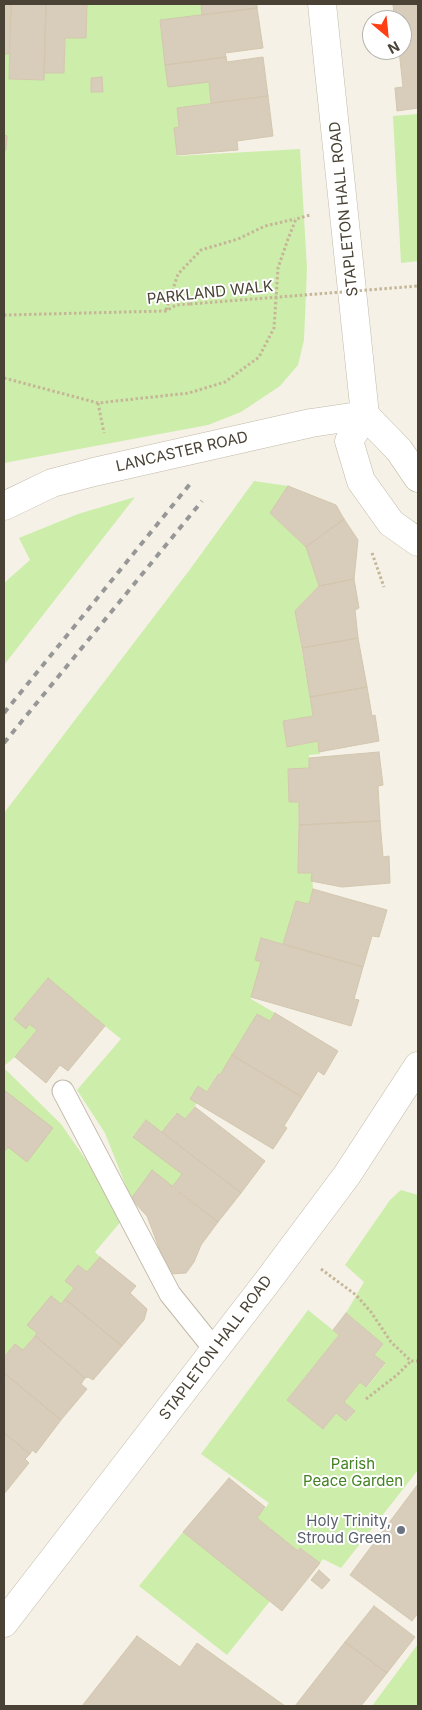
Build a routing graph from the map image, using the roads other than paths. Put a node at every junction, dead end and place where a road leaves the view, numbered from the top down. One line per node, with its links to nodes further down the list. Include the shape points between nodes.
1 (322, 4): 2 (street, STAPLETON HALL ROAD)
2 (364, 415): 3 (street, via 399,450); 4 (street, LANCASTER ROAD, via 302,425 94,472 52,483); 5 (street, via 349,441 361,481 391,524)
3 (418, 478)
4 (4, 506)
5 (418, 542)
6 (418, 1066): 8 (street, STAPLETON HALL ROAD, via 347,1175)
7 (64, 1092): 8 (lane, via 170,1294)
8 (215, 1350): 9 (street, STAPLETON HALL ROAD)
9 (4, 1623)

